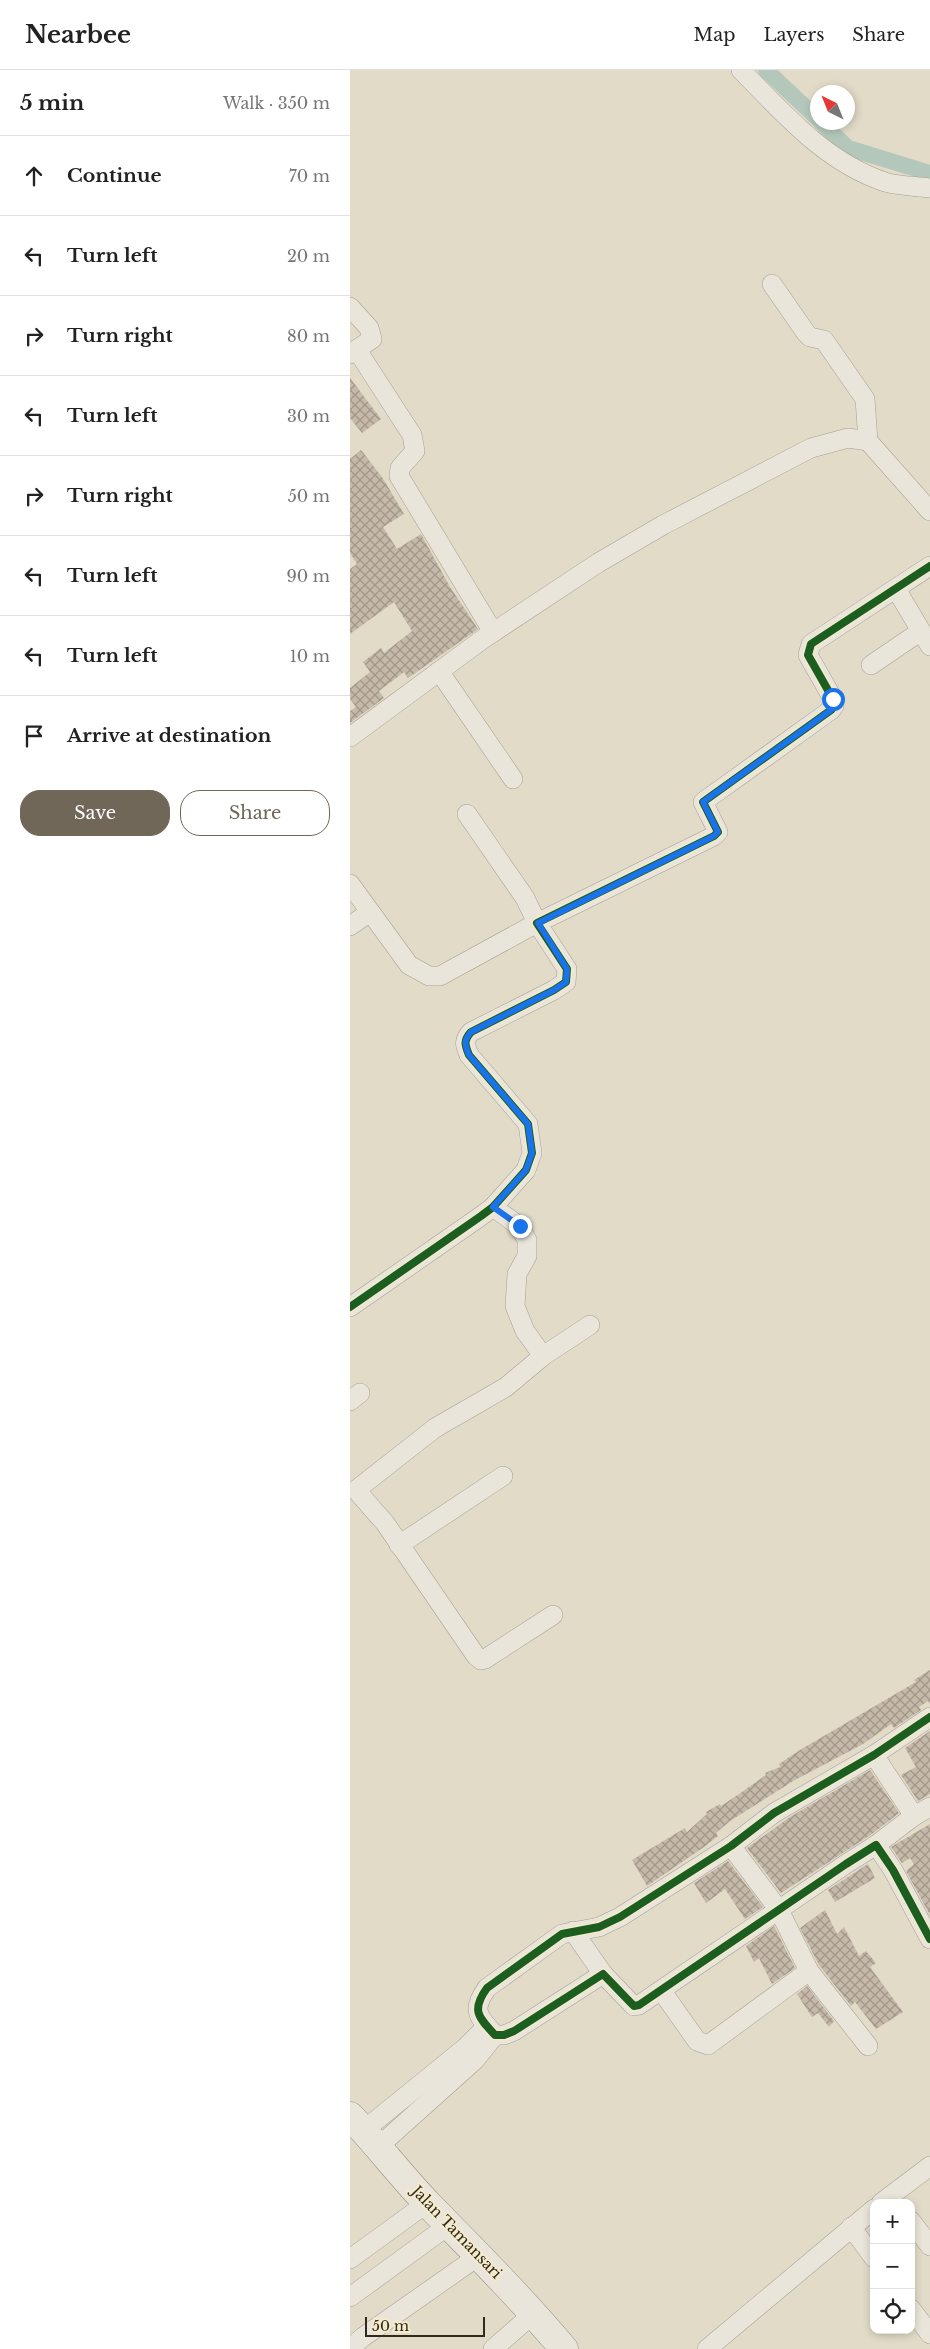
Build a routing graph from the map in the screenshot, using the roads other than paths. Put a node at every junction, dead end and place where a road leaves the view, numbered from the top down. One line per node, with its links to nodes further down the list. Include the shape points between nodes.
1 (741, 70): 2 (street, via 786,117 832,154 885,182)
2 (930, 188)
3 (772, 284): 6 (street, via 801,328 810,337 824,340 861,390 866,405)
4 (350, 306): 5 (street, via 372,339)
5 (353, 352): 10 (street, via 412,436 415,451 400,468 399,476)
6 (868, 441): 7 (street); 10 (street, via 848,438 811,448 655,530)
7 (930, 511)
8 (930, 566): 9 (street)
9 (896, 589): 11 (street); 19 (street, via 811,644 808,654 834,706 703,802 717,834)
10 (493, 632): 13 (street)
11 (925, 638): 12 (street)
12 (871, 665)
13 (439, 671): 14 (street); 15 (street)
14 (350, 737)
15 (514, 780)
16 (468, 814): 19 (street, via 525,898)
17 (350, 884): 18 (street)
18 (370, 912): 19 (street, via 409,965 429,976 440,976); 20 (street)
19 (538, 923): 21 (street, via 567,969 566,982 471,1032 464,1044 469,1055 528,1124 532,1153 526,1170)
20 (350, 926)
21 (493, 1207): 22 (street); 24 (street, via 520,1226 527,1240 527,1256 518,1274 516,1306 524,1331)
22 (350, 1307)
23 (590, 1325): 24 (street)
24 (543, 1356): 26 (street, via 506,1387 436,1428)
25 (503, 1476): 27 (street)
26 (352, 1489): 27 (street, via 385,1523)
27 (399, 1545): 28 (street, via 481,1660)
28 (553, 1615)
29 (930, 1717): 30 (street)
30 (874, 1755): 32 (street); 33 (street, via 774,1813)
31 (930, 1807): 32 (street)
32 (914, 1816): 34 (street)
33 (731, 1846): 35 (street); 37 (street, via 620,1917 599,1927)
34 (876, 1846): 35 (street); 36 (street)
35 (780, 1910): 39 (street); 41 (street)
36 (924, 1912): 38 (street)
37 (573, 1931): 40 (street); 42 (street, via 562,1934 487,1988 480,1998 477,2012)
38 (930, 1939)
39 (809, 1971): 41 (street, via 708,2046 697,2041); 43 (street)
40 (603, 1974): 41 (street, via 634,2006 639,2006); 42 (street, via 514,2031 504,2035)
41 (661, 1990)
42 (491, 2031): 44 (street, via 475,2060)
43 (868, 2046)
44 (364, 2131): 47 (main road, Jalan Tamansari)
45 (930, 2166): 46 (street)
46 (891, 2199)
47 (428, 2203): 49 (main road, Jalan Tamansari); 55 (street)
48 (870, 2212): 51 (street)
49 (450, 2225): 54 (main road, Jalan Tamansari); 56 (street)
50 (915, 2225): 52 (street)
51 (851, 2227): 53 (street); 63 (street)
52 (930, 2246)
53 (870, 2253)
54 (480, 2255): 57 (main road, Jalan Tamansari); 60 (street)
55 (350, 2259)
56 (350, 2297)
57 (534, 2313): 61 (street); 62 (main road, Jalan Tamansari)
58 (915, 2314): 59 (street)
59 (930, 2334)
60 (350, 2349)
61 (493, 2349)
62 (564, 2349)
63 (706, 2349)

